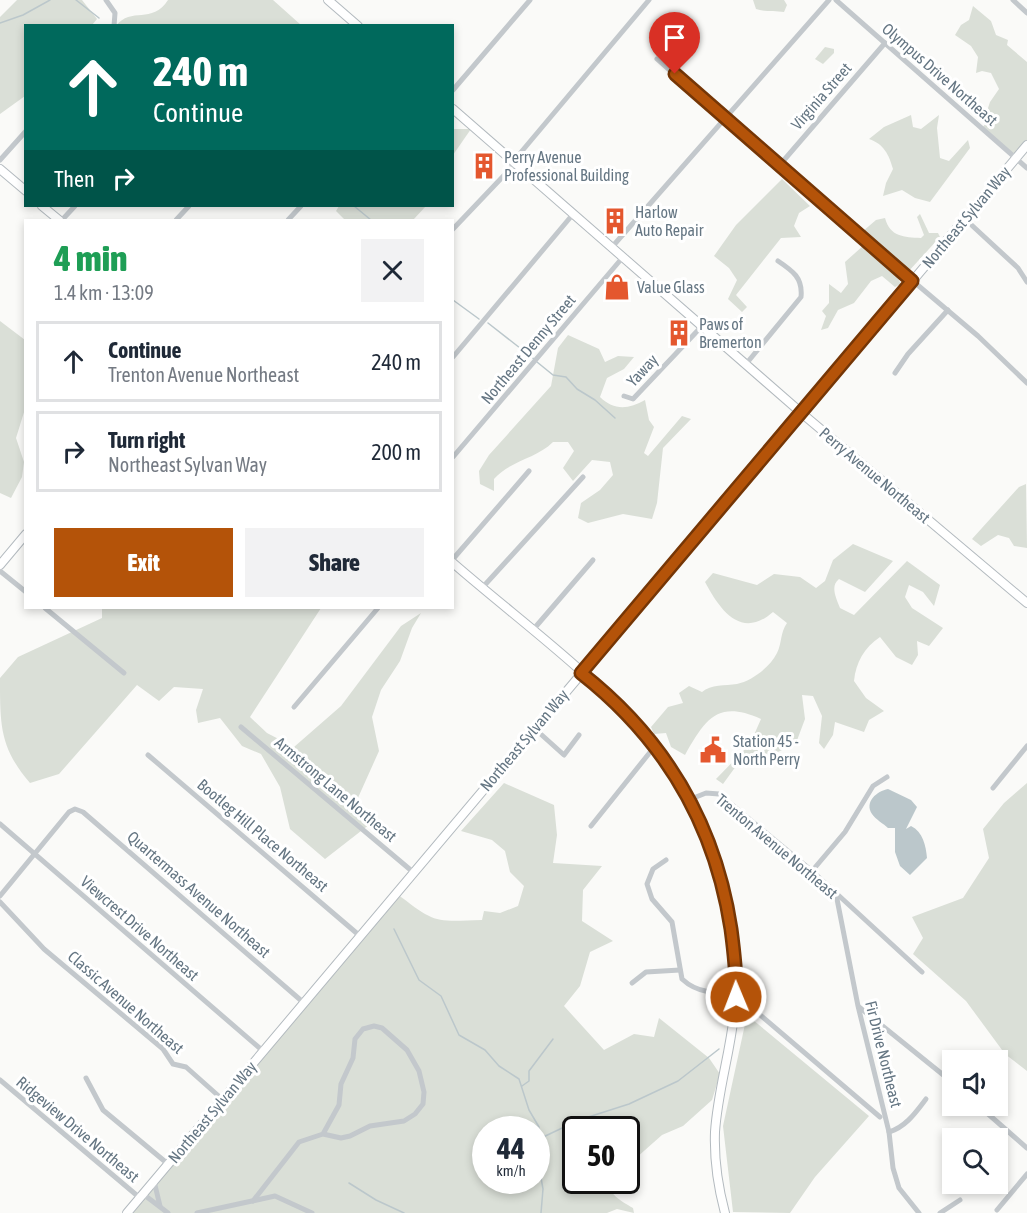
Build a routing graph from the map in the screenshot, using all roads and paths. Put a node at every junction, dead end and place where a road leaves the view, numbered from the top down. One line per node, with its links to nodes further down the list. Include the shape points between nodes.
1 (106, 0): 9 (street, via 115,13)
2 (328, 0): 10 (main road)
3 (530, 0): 13 (street)
4 (649, 0): 20 (street)
5 (830, 0): 15 (street)
6 (836, 0): 11 (street, Olympus Drive Northeast)
7 (1013, 0): 8 (street)
8 (1027, 13)
9 (114, 24)
10 (356, 24)
11 (885, 43): 18 (street, Olympus Drive Northeast); 21 (street, Virginia Street)
12 (657, 59): 15 (street)
13 (454, 89)
14 (454, 110): 20 (main road, Perry Avenue Northeast)
15 (726, 120): 21 (street); 36 (street)
16 (24, 133): 19 (street)
17 (1027, 145): 18 (main road, Northeast Sylvan Way)
18 (1016, 158): 22 (street, Olympus Drive Northeast); 34 (main road, Northeast Sylvan Way)
19 (0, 160)
20 (514, 161): 29 (main road, Perry Avenue Northeast); 35 (street)
21 (778, 167): 39 (street)
22 (1027, 168)
23 (0, 169): 24 (main road)
24 (24, 190)
25 (43, 207): 30 (main road)
26 (74, 207): 31 (street)
27 (188, 207): 32 (street)
28 (300, 207): 33 (street)
29 (574, 213): 36 (main road, Perry Avenue Northeast); 43 (street)
30 (59, 219)
31 (61, 219)
32 (177, 219)
33 (289, 219)
34 (964, 219): 39 (main road, Northeast Sylvan Way); 40 (street, via 1018,268)
35 (454, 228)
36 (612, 247): 37 (main road, Perry Avenue Northeast)
37 (623, 257): 42 (main road, Perry Avenue Northeast); 49 (street, Northeast Denny Street)
38 (778, 261): 44 (street, via 796,274 802,285 801,297)
39 (912, 281): 41 (street); 48 (main road, Northeast Sylvan Way)
40 (1027, 282)
41 (948, 310): 45 (street); 46 (street)
42 (702, 326): 44 (main road, Perry Avenue Northeast); 47 (street, Yaway, via 633,399)
43 (454, 356)
44 (746, 364): 48 (main road, Perry Avenue Northeast)
45 (894, 374)
46 (1027, 383)
47 (624, 396)
48 (801, 411): 60 (main road, Perry Avenue Northeast); 65 (main road, Northeast Sylvan Way)
49 (454, 457)
50 (529, 471): 53 (street)
51 (583, 477): 58 (street)
52 (24, 536): 56 (main road)
53 (454, 560)
54 (593, 560): 63 (street)
55 (454, 562): 58 (main road, Trenton Avenue Northeast)
56 (0, 565)
57 (0, 571): 59 (street)
58 (482, 588): 63 (main road, Trenton Avenue Northeast)
59 (24, 590)
60 (1027, 603)
61 (46, 609): 64 (street)
62 (377, 609): 66 (street)
63 (532, 630): 65 (main road, Trenton Avenue Northeast)
64 (124, 672)
65 (581, 673): 68 (main road, Northeast Sylvan Way); 70 (main road, Trenton Avenue Northeast, via 632,719)
66 (294, 706)
67 (240, 727): 80 (street, Armstrong Lane Northeast)
68 (534, 728): 69 (street, via 564,755); 80 (main road, Northeast Sylvan Way)
69 (579, 735)
70 (654, 746): 75 (main road, Trenton Avenue Northeast); 77 (street)
71 (1027, 746): 74 (street)
72 (148, 755): 87 (street, Bootleg Hill Place Northeast)
73 (887, 777): 81 (street, via 873,786 845,832)
74 (993, 788)
75 (691, 800): 81 (street, Trenton Avenue Northeast, via 706,792 719,794); 91 (main road, via 723,888)
76 (0, 824): 78 (street, Viewcrest Drive Northeast)
77 (591, 826)
78 (33, 853): 83 (street); 93 (street, Quartermass Avenue Northeast, via 69,812 83,812); 95 (street, Viewcrest Drive Northeast)
79 (666, 860): 86 (street, via 653,869 647,884 652,899 670,918)
80 (413, 872): 87 (main road, Northeast Sylvan Way)
81 (812, 872): 82 (street, Trenton Avenue Northeast)
82 (836, 894): 89 (street, Trenton Avenue Northeast); 94 (street, Fir Drive Northeast)
83 (0, 896)
84 (0, 903): 99 (street, Classic Avenue Northeast, via 46,951 163,1049 173,1064 186,1067)
85 (680, 924): 86 (street)
86 (672, 926): 88 (street)
87 (360, 936): 93 (main road, Northeast Sylvan Way)
88 (680, 970): 90 (street, via 646,972); 91 (street, via 682,979 701,991)
89 (922, 972)
90 (632, 983)
91 (736, 992): 92 (main road)
92 (736, 1002): 102 (street, via 759,1014); 117 (main road, via 715,1140)
93 (304, 1003): 95 (main road, Northeast Sylvan Way)
94 (858, 1006): 96 (street); 103 (street, Fir Drive Northeast)
95 (263, 1051): 99 (main road, Northeast Sylvan Way)
96 (942, 1074)
97 (86, 1078): 106 (street, via 103,1110)
98 (0, 1080): 109 (street, Ridgeview Drive Northeast)
99 (222, 1099): 106 (main road, Northeast Sylvan Way)
100 (926, 1099): 103 (street, via 913,1117)
101 (990, 1116): 105 (street)
102 (880, 1117)
103 (889, 1132): 118 (street, Fir Drive Northeast, via 899,1188)
104 (323, 1134): 104 (street, via 341,1138 370,1126 404,1121 423,1104 419,1071 407,1050 382,1028 363,1029 355,1039 353,1058 341,1084 339,1105); 111 (street, via 299,1142)
105 (1027, 1148)
106 (168, 1164): 108 (main road, Northeast Sylvan Way)
107 (1027, 1174): 112 (street)
108 (154, 1181): 109 (main road, Northeast Sylvan Way); 113 (street, via 155,1194)
109 (141, 1196): 113 (street, Ridgeview Drive Northeast); 114 (main road, Northeast Sylvan Way)
110 (960, 1200): 119 (street)
111 (253, 1201): 115 (street); 116 (street, via 275,1196)
112 (997, 1210)
113 (166, 1212)
114 (127, 1213)
115 (197, 1213)
116 (312, 1213)
117 (725, 1213)
118 (919, 1213)
119 (940, 1213)

